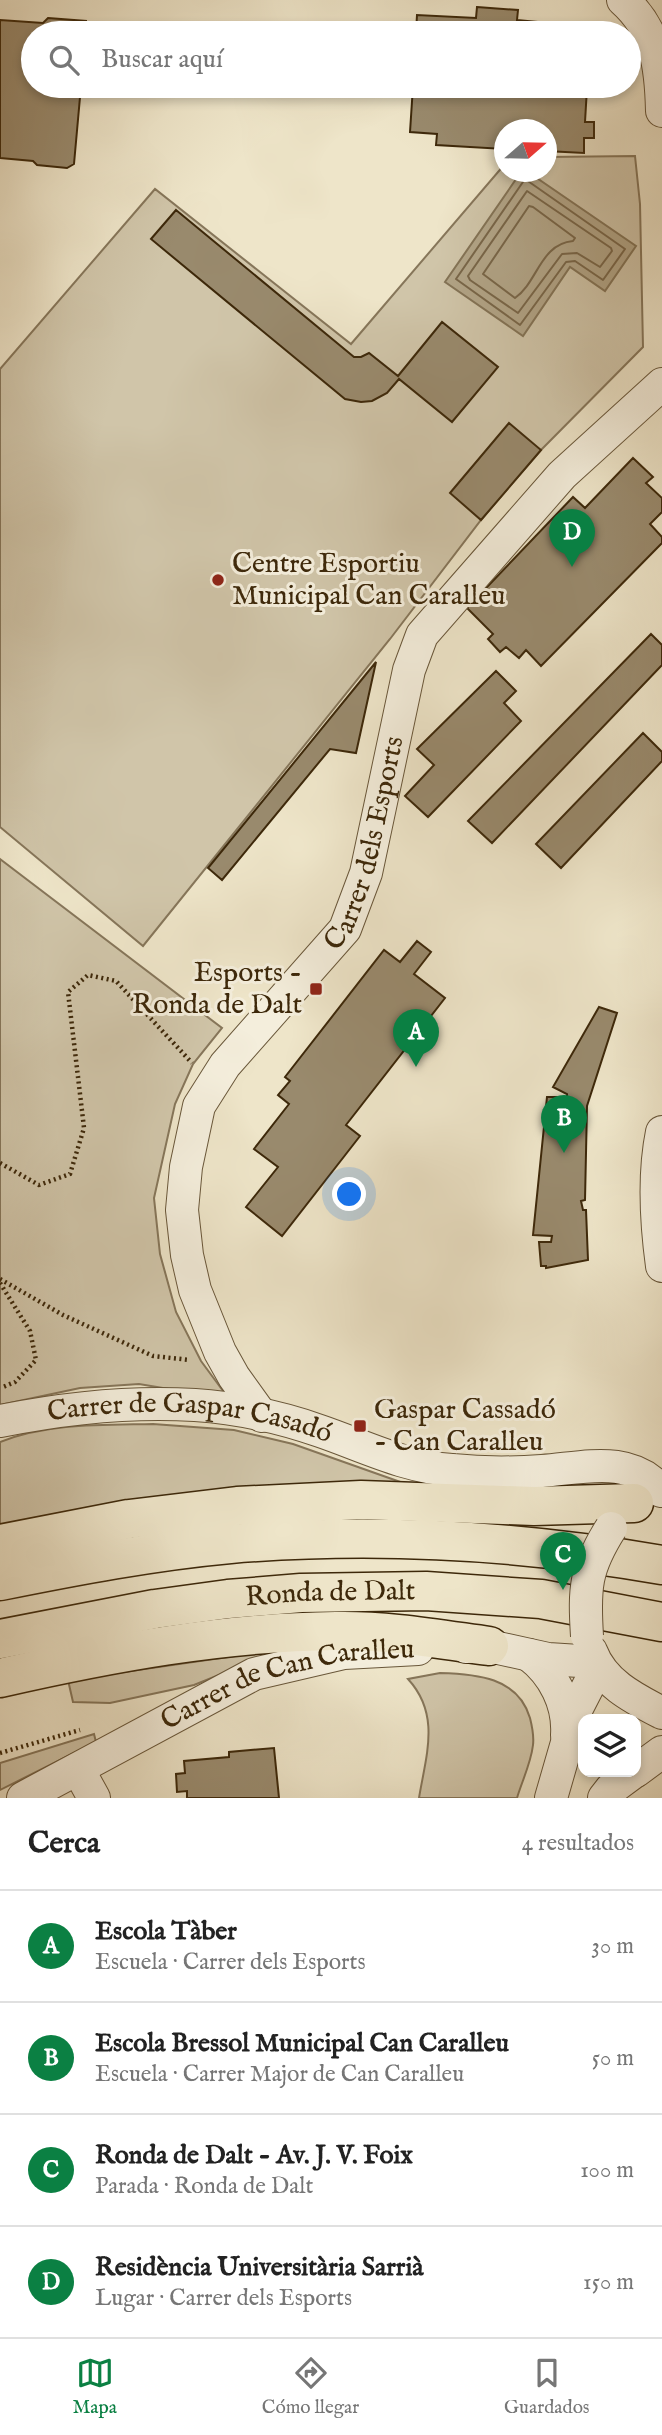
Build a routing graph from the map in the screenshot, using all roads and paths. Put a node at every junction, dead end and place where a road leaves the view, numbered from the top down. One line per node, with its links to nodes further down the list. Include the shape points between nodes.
1 (623, 0): 2 (street)
2 (659, 50): 3 (street)
3 (662, 111)
4 (662, 384): 5 (street, Carrer dels Esports, via 562,475 422,635 409,670 366,873 345,929)
5 (213, 1084): 7 (path, via 116,981 88,975 68,992 84,1129 70,1174 39,1185); 10 (street, Carrer dels Esports, via 199,1107 182,1210 195,1290)
6 (662, 1132): 8 (street, via 656,1194)
7 (0, 1163)
8 (662, 1266)
9 (0, 1281): 10 (path, via 153,1356 201,1360); 11 (path, via 30,1331 36,1360 15,1382)
10 (220, 1352): 12 (street, Carrer dels Esports)
11 (0, 1389)
12 (262, 1416): 13 (street, Carrer de Gaspar Casadó, via 243,1410 144,1404); 14 (street, Carrer de Gaspar Casadó, via 321,1431 403,1463 451,1470 540,1472 621,1467 651,1479)
13 (0, 1420)
14 (642, 1503): 15 (highway, via 534,1506 361,1500 237,1506 129,1519); 22 (street, bridge, via 596,1551 589,1570 585,1596)
15 (0, 1544)
16 (662, 1565): 17 (highway, Ronda de Dalt, via 533,1547 401,1538 336,1539 228,1544)
17 (0, 1581)
18 (662, 1622): 19 (highway, Ronda de Dalt, via 541,1599 426,1591 301,1593 155,1609)
19 (0, 1639)
20 (489, 1646): 21 (street, Carrer de Can Caralleu); 23 (highway, via 406,1634 274,1633 113,1654); 28 (street, Carrer de Can Caralleu, via 344,1653 254,1674)
21 (529, 1655): 22 (street, Carrer de Can Caralleu, via 548,1659); 25 (street, via 549,1674 565,1706)
22 (593, 1655): 24 (street, via 629,1697); 25 (street)
23 (0, 1678)
24 (662, 1713)
25 (566, 1749): 32 (street)
26 (662, 1752): 27 (street)
27 (641, 1767)
28 (78, 1769): 30 (street, Carrer de Can Caralleu); 31 (street)
29 (628, 1777): 33 (street)
30 (23, 1798)
31 (94, 1798)
32 (551, 1798)
33 (604, 1798)

